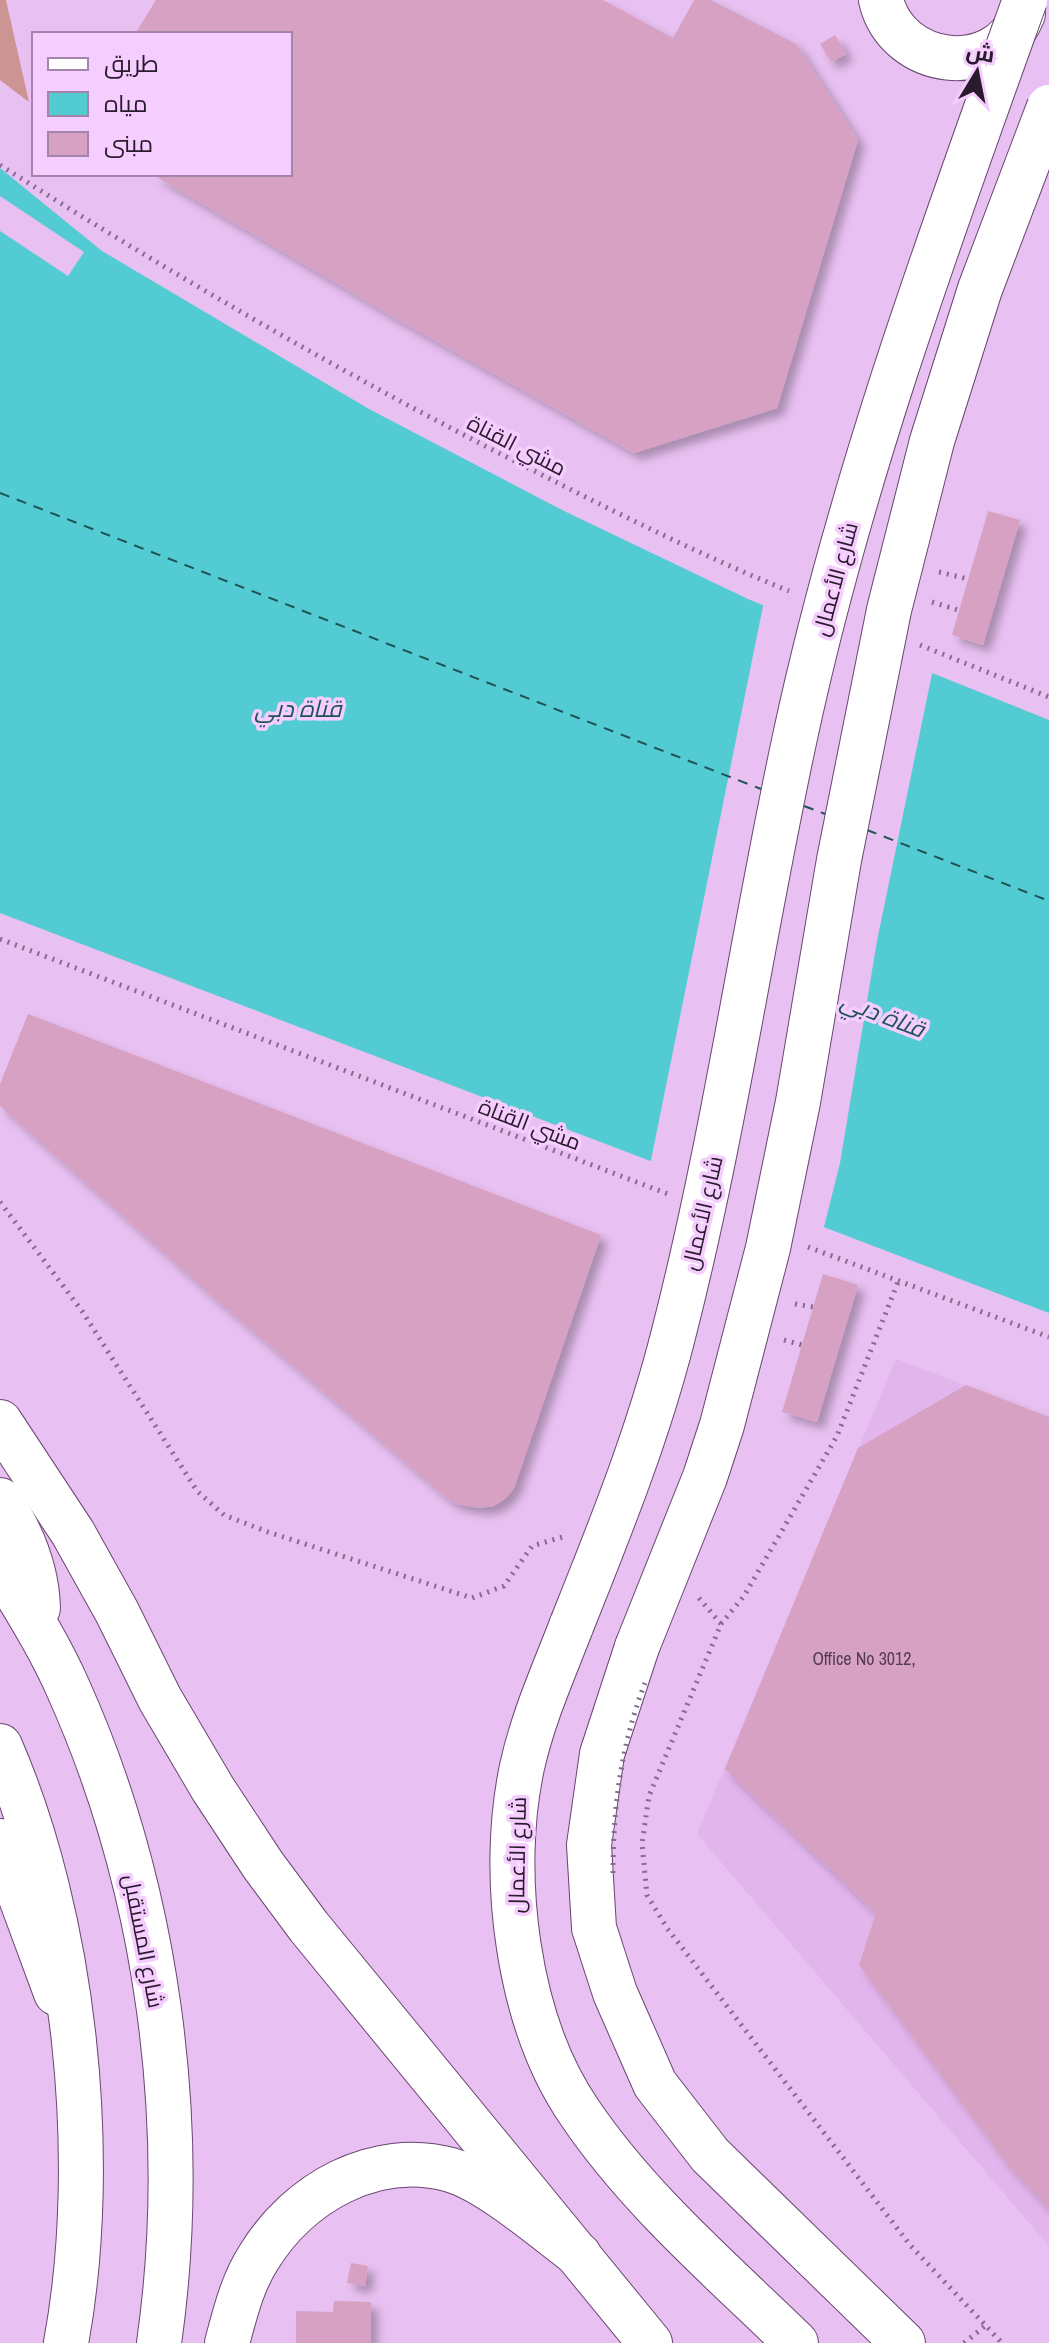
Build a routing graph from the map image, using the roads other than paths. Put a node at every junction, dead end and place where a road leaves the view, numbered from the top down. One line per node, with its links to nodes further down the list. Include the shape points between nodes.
1 (1026, 0): 4 (street, via 1020,22); 18 (street, شارع الأعمال, bridge, via 911,323 833,581 795,736 715,1156 673,1338 635,1462 533,1724 515,1816 515,1919 530,1994 558,2076 627,2174)
2 (880, 1): 4 (street, via 890,24 924,53 947,59)
3 (1049, 36): 4 (street)
4 (991, 51)
5 (1049, 107): 19 (street, bridge, via 980,289 932,441 889,610 768,1248 705,1477 637,1647 602,1754 589,1845 594,1928 615,1993 655,2084 710,2155)
6 (0, 1422): 13 (street, via 73,1533 186,1745 263,1865)
7 (0, 1500): 9 (street, via 25,1545)
8 (0, 1566): 9 (street, شارع المستقبل)
9 (39, 1630): 15 (street, شارع المستقبل, via 97,1761 136,1891 153,1972 170,2138 170,2221)
10 (0, 1746): 12 (street, via 37,1853 60,1948)
11 (0, 1841): 12 (street)
12 (75, 2045): 14 (street, via 81,2143 78,2241)
13 (579, 2255): 16 (street, via 489,2189 452,2171 409,2165 366,2170 334,2184 278,2229 242,2290); 17 (street)
14 (66, 2343)
15 (159, 2343)
16 (227, 2343)
17 (650, 2343)
18 (796, 2343)
19 (903, 2343)

